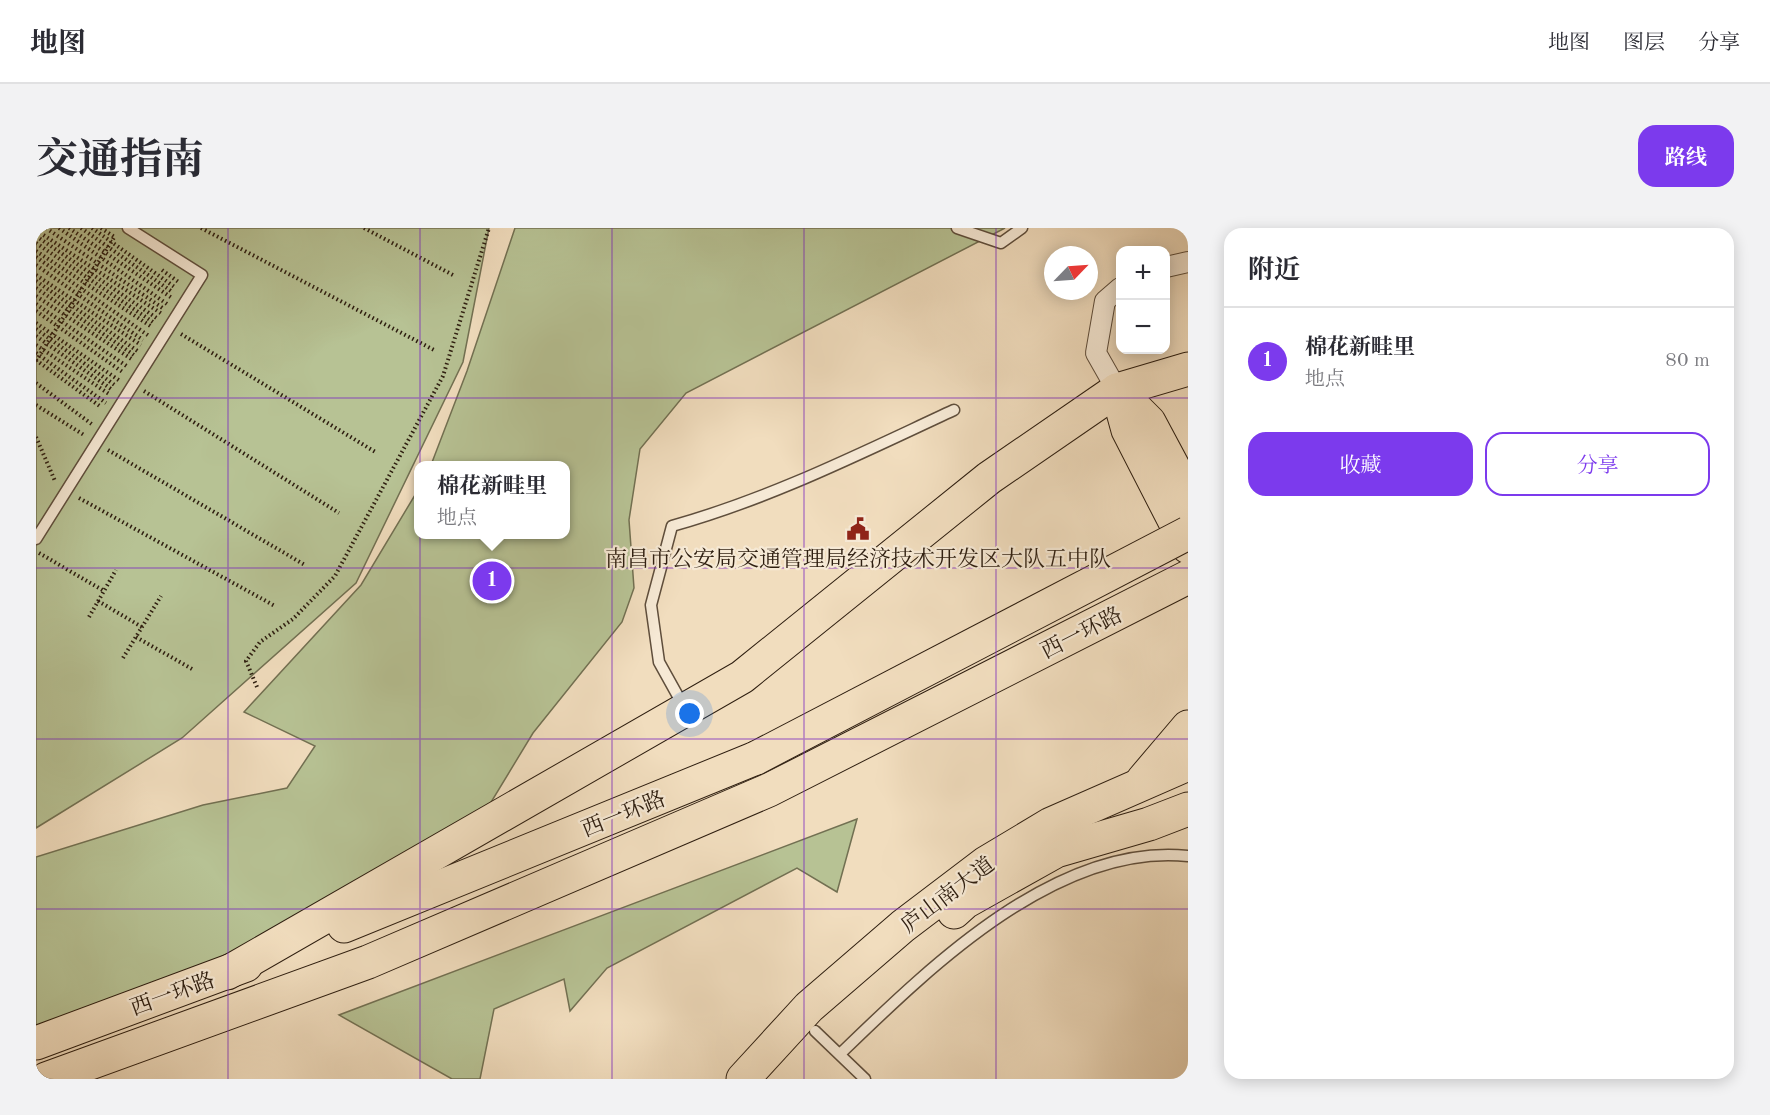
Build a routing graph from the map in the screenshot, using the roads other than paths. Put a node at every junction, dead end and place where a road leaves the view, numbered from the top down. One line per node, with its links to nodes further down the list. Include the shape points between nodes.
1 (128, 228): 12 (lane, via 202,275)
2 (957, 228): 3 (lane, via 1001,243)
3 (1022, 228)
4 (1188, 262): 5 (street)
5 (1170, 266)
6 (1116, 292): 8 (street, via 1106,301 1096,353)
7 (1188, 369): 8 (highway)
8 (1117, 390): 10 (highway, via 1149,422); 13 (highway, via 1128,430); 15 (highway, via 989,478 742,677)
9 (954, 410): 15 (lane, via 731,510 672,526 651,605 659,662)
10 (1188, 495)
11 (1188, 533): 21 (highway, 西一环路, bridge, via 756,758)
12 (36, 539)
13 (1188, 547)
14 (1188, 578): 25 (highway, 西一环路, via 769,790 368,962)
15 (685, 710): 21 (highway)
16 (1188, 727): 18 (highway)
17 (1188, 764): 18 (highway, 庐山南大道)
18 (1138, 785): 26 (highway, 庐山南大道, via 1051,824 986,863 903,926 809,1007)
19 (1188, 809): 22 (highway, 庐山南大道, via 1056,851 965,902)
20 (1188, 856): 24 (lane, via 1127,861 1075,874 1027,901 960,944)
21 (227, 973): 23 (highway, 西一环路)
22 (815, 1030): 24 (lane); 27 (highway, 庐山南大道)
23 (36, 1043)
24 (840, 1054): 28 (lane)
25 (46, 1079)
26 (743, 1079)
27 (771, 1079)
28 (865, 1079)

